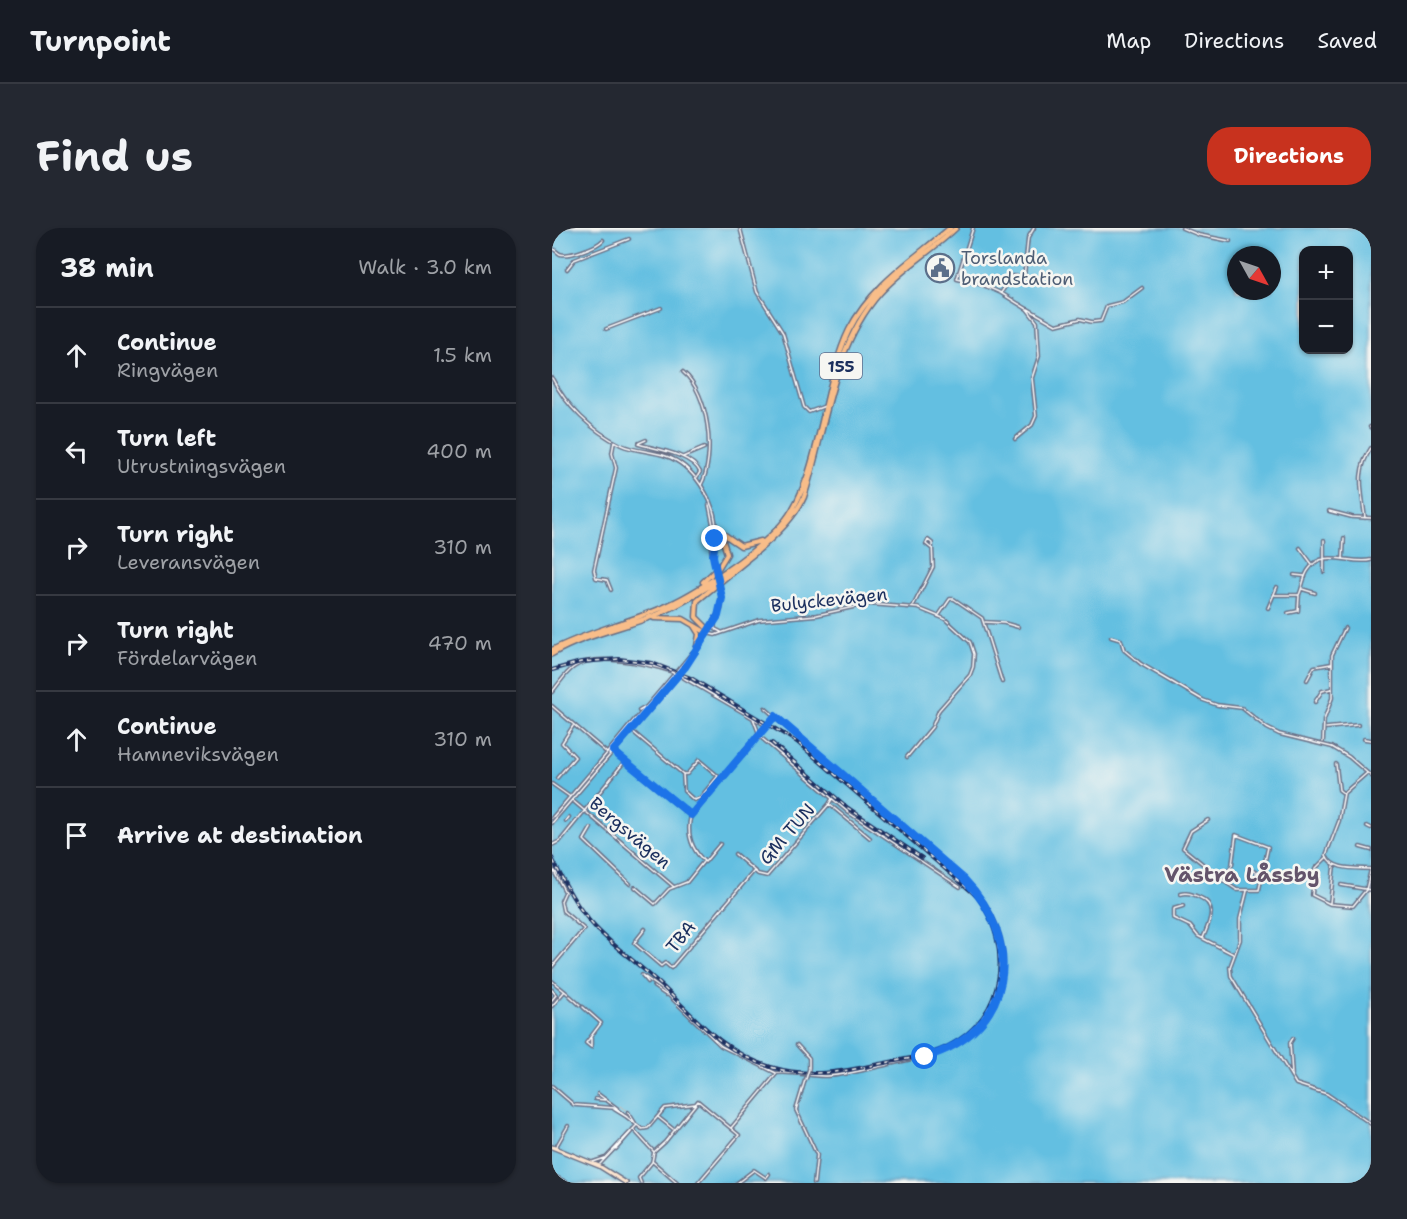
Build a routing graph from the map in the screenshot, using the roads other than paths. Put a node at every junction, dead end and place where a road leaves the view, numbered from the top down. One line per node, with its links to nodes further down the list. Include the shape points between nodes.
1 (740, 228): 20 (street, via 757,292 783,333 803,406 807,411)
2 (950, 228): 19 (main road, 155, via 890,277 863,307 844,343)
3 (956, 228): 33 (main road, 155, via 888,284 860,319 844,356 804,497)
4 (973, 228): 13 (street, via 956,277 960,282 983,285)
5 (1034, 228): 13 (street, via 1024,277 1012,276)
6 (1182, 228): 9 (street)
7 (629, 238): 11 (street, via 574,260)
8 (603, 240): 10 (street, via 566,254)
9 (1230, 241)
10 (552, 248)
11 (567, 269)
12 (1142, 288): 15 (street, via 1125,301 1107,306 1100,322 1080,319 1056,325)
13 (1001, 293): 15 (street)
14 (661, 308): 16 (street)
15 (1027, 309): 22 (street, via 1038,325 1040,356 1032,378 1037,411 1032,425)
16 (606, 329)
17 (683, 372): 29 (street, via 694,383 705,412 710,462)
18 (552, 378): 24 (street, via 574,410)
19 (825, 406): 20 (street); 21 (main road, 155)
20 (818, 410): 21 (street)
21 (823, 416): 34 (main road, 155, via 799,497)
22 (1015, 439)
23 (646, 440): 27 (street, via 638,444 668,450)
24 (615, 442): 28 (street, via 672,458); 52 (street, via 612,453 616,468 594,573 596,578 607,580)
25 (704, 448): 27 (street)
26 (1371, 448): 31 (street, via 1359,480)
27 (681, 458): 28 (street, via 699,469)
28 (696, 478): 29 (street)
29 (701, 486): 35 (street)
30 (1329, 511): 31 (street)
31 (1365, 518): 32 (street)
32 (1371, 518)
33 (782, 531): 61 (main road, 155, via 688,598); 67 (main road, via 698,599 696,617)
34 (774, 532): 36 (main road, via 744,546); 58 (main road, 155, via 692,592)
35 (714, 533): 36 (main road); 39 (street); 42 (street)
36 (722, 538): 39 (main road); 58 (main road, via 727,550 719,567 694,589)
37 (1344, 538): 44 (street)
38 (1324, 540): 43 (street)
39 (714, 544): 42 (street)
40 (931, 548): 56 (street, via 933,567)
41 (1300, 548): 46 (street)
42 (713, 556): 62 (street, bridge, via 721,591 721,605)
43 (1323, 559): 44 (street); 46 (street); 47 (street)
44 (1343, 560): 45 (street)
45 (1371, 560)
46 (1312, 564): 49 (street)
47 (1324, 572)
48 (1294, 575): 49 (street)
49 (1305, 576): 51 (street)
50 (1277, 587): 54 (street)
51 (1302, 589): 53 (street); 55 (street)
52 (611, 590)
53 (1315, 593)
54 (1275, 595): 55 (street); 57 (street)
55 (1299, 595): 59 (street, via 1298,611)
56 (913, 607): 60 (street, Bulyckevägen); 68 (street, Bulyckevägen, via 860,604 817,615 759,620)
57 (1268, 608)
58 (651, 613): 71 (main road, 155, via 591,632)
59 (1288, 613)
60 (939, 616): 63 (street, via 954,599); 97 (street, Bulyckevägen, via 970,642 973,667)
61 (638, 621): 64 (main road, via 663,616); 71 (main road, 155)
62 (714, 622): 67 (street); 68 (street, via 715,629)
63 (985, 622): 65 (street); 74 (street)
64 (691, 623): 67 (main road); 70 (main road, via 699,634)
65 (1018, 627)
66 (1345, 628): 72 (street)
67 (708, 631): 68 (street, Bulyckevägen); 70 (street)
68 (721, 632)
69 (1111, 637): 94 (street, via 1120,640 1124,650 1144,666 1207,702 1239,707 1273,731)
70 (697, 647): 79 (street); 82 (street)
71 (552, 652)
72 (1332, 663): 73 (street, via 1314,667); 75 (street)
73 (1307, 680)
74 (1002, 682)
75 (1332, 689): 77 (street, via 1322,691); 89 (street)
76 (552, 692): 84 (street, bridge, via 573,668 589,663 630,662 683,677)
77 (1315, 702)
78 (552, 706): 86 (street)
79 (647, 707): 81 (street); 85 (street)
80 (765, 708): 83 (street)
81 (639, 711)
82 (644, 715): 85 (street); 90 (street)
83 (775, 716): 88 (street); 163 (street, via 972,887 994,919 1003,957 999,990 988,1013 972,1033 947,1050 836,1075)
84 (753, 717): 88 (street); 91 (street)
85 (636, 719): 90 (street); 90 (street)
86 (574, 725): 96 (street); 103 (street, via 562,743 575,758)
87 (1358, 725): 89 (street)
88 (765, 727): 91 (street)
89 (1324, 728): 94 (street)
90 (630, 729): 95 (street); 96 (street); 101 (street)
91 (758, 735): 107 (street); 110 (street)
92 (1364, 739): 93 (street)
93 (1371, 740)
94 (1323, 743): 100 (street, via 1349,757)
95 (613, 751): 96 (street); 98 (street)
96 (608, 754): 106 (street)
97 (907, 757)
98 (625, 761): 109 (street); 110 (street)
99 (1336, 765): 105 (street, via 1339,790)
100 (1367, 773): 102 (street); 105 (street)
101 (683, 774): 101 (street, via 684,791 696,800 718,776 699,760)
102 (1371, 776)
103 (557, 778)
104 (552, 784): 106 (street, Bergsvägen)
105 (1344, 794): 125 (street)
106 (571, 798): 109 (street, Bergsvägen); 112 (street); 115 (street)
107 (832, 798): 108 (street); 139 (street)
108 (829, 804): 119 (street); 131 (street, GM TUN, via 770,874 762,876)
109 (585, 811): 121 (street); 138 (street, Bergsvägen)
110 (691, 815): 126 (street, via 692,848)
111 (569, 817): 114 (street)
112 (552, 818)
113 (1208, 820): 134 (street, via 1191,831 1183,848)
114 (566, 821)
115 (552, 823)
116 (1366, 826): 118 (street)
117 (591, 828): 135 (street, via 584,840)
118 (1371, 828)
119 (870, 838)
120 (720, 844): 126 (street)
121 (552, 845)
122 (1360, 847): 123 (street)
123 (1371, 850)
124 (735, 854): 131 (street, GM TUN)
125 (1327, 858): 127 (street); 144 (street, via 1315,869 1312,895)
126 (705, 861): 138 (street, via 687,882)
127 (1334, 864): 130 (street); 144 (street)
128 (552, 868): 133 (street); 149 (street, via 565,892 561,901 563,911 585,929)
129 (1248, 869): 132 (street)
130 (1371, 869): 140 (street)
131 (754, 871): 146 (street, TBA, via 670,968 665,963 661,966 634,943)
132 (1262, 874): 134 (street, via 1268,847 1238,835); 142 (street, via 1259,890)
133 (560, 877)
134 (1226, 882): 142 (street, via 1234,890)
135 (630, 884)
136 (1341, 885): 140 (street)
137 (634, 887): 138 (street, via 655,904)
138 (674, 887)
139 (960, 887)
140 (1366, 888): 141 (street); 144 (street, via 1353,906)
141 (1371, 890)
142 (1247, 891): 148 (street, via 1240,940)
143 (1181, 894): 147 (street, via 1187,892 1203,899 1211,908 1212,916)
144 (1330, 904)
145 (1183, 906): 147 (street, via 1173,909 1172,916)
146 (645, 929)
147 (1203, 938): 148 (street)
148 (1234, 954): 164 (street, via 1230,974)
149 (552, 967)
150 (552, 981): 154 (street)
151 (648, 982): 155 (street, via 641,976 648,977)
152 (654, 987): 155 (street)
153 (552, 990): 156 (street, via 556,995)
154 (564, 992): 157 (street); 158 (street)
155 (667, 995): 163 (street, via 721,1046)
156 (552, 1000)
157 (580, 1005)
158 (552, 1006)
159 (583, 1007): 160 (street, via 601,1023)
160 (591, 1038)
161 (1293, 1038): 164 (street)
162 (797, 1045): 197 (street, bridge, via 809,1058 796,1110 817,1155)
163 (776, 1074): 178 (street)
164 (1291, 1076): 176 (street, via 1298,1086 1330,1095)
165 (552, 1086): 171 (street, via 574,1106)
166 (598, 1094): 168 (street)
167 (595, 1099): 168 (street)
168 (606, 1100): 171 (street)
169 (696, 1104): 173 (street, via 665,1108); 178 (street, via 698,1101); 180 (street)
170 (620, 1106): 171 (street)
171 (614, 1107): 174 (street); 174 (street)
172 (627, 1112): 175 (street)
173 (658, 1116): 175 (street, via 644,1130); 180 (street)
174 (627, 1117): 175 (street)
175 (635, 1124): 179 (street)
176 (1371, 1124)
177 (568, 1126): 181 (street)
178 (730, 1128): 195 (street, via 739,1135)
179 (633, 1129): 182 (street); 183 (street)
180 (673, 1130): 182 (street)
181 (553, 1147): 184 (street)
182 (654, 1152): 185 (street)
183 (606, 1158): 184 (street); 186 (street)
184 (590, 1162): 186 (street)
185 (652, 1162): 193 (street, via 640,1175); 194 (street)
186 (599, 1166): 189 (street)
187 (769, 1174): 196 (street, via 766,1178 754,1170)
188 (552, 1175): 190 (street)
189 (621, 1179): 191 (street); 192 (street)
190 (568, 1183)
191 (618, 1183)
192 (626, 1183)
193 (641, 1183)
194 (677, 1183)
195 (698, 1183)
196 (737, 1183)
197 (814, 1183)

